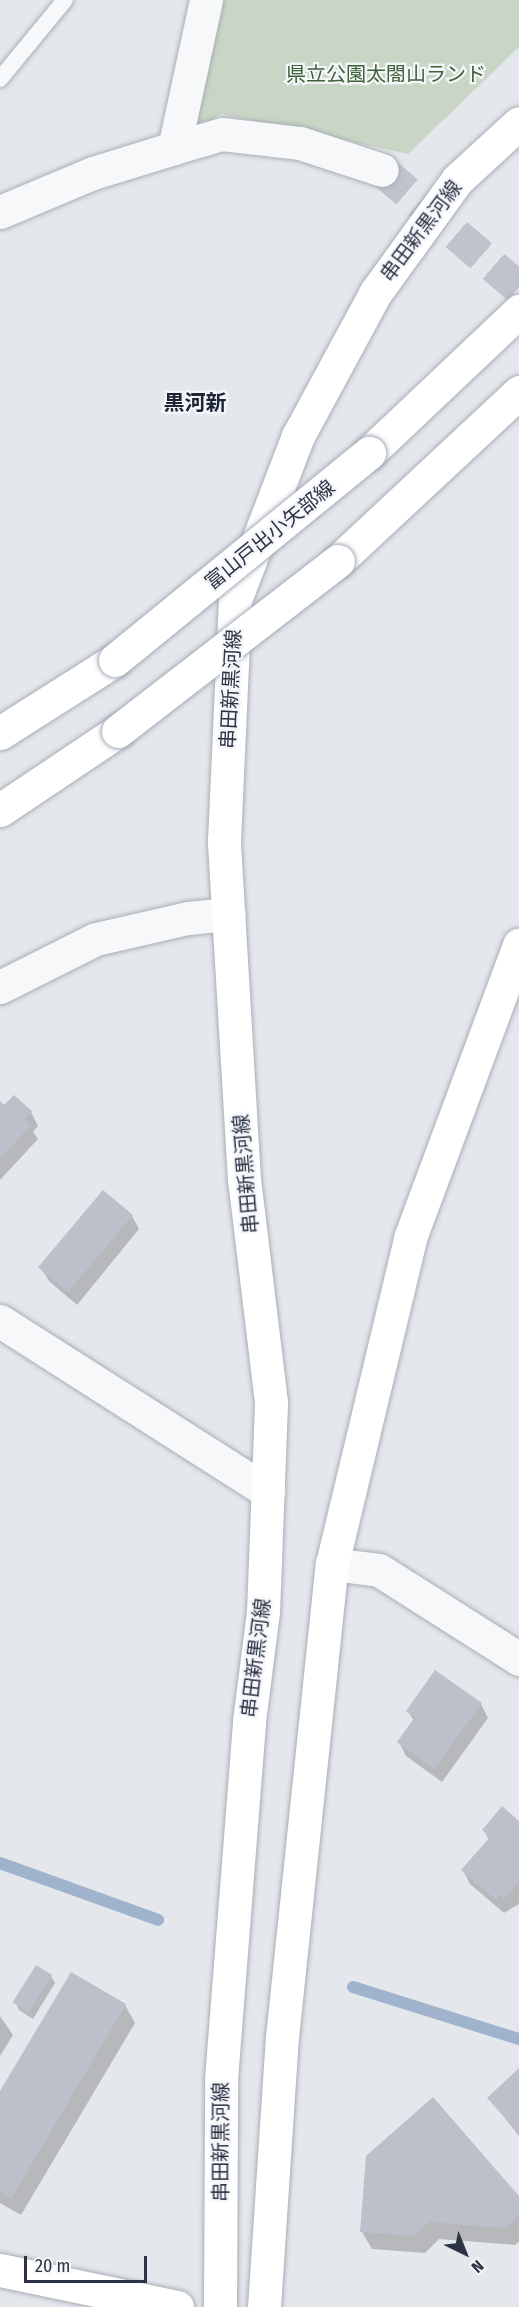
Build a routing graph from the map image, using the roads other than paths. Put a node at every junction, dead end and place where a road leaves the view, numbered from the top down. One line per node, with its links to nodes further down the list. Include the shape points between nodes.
1 (65, 0): 3 (lane)
2 (206, 0): 5 (street)
3 (0, 79)
4 (519, 123): 12 (main road, 串田新黒河線, via 457,180 376,292 298,436 235,600 224,841)
5 (174, 148): 6 (street, via 222,134 300,143); 7 (street, via 93,173)
6 (382, 170)
7 (0, 212)
8 (519, 311): 10 (main road, 富山戸出小矢部線, bridge, via 369,453 115,660)
9 (519, 392): 11 (main road, bridge, via 338,561 118,731)
10 (0, 733)
11 (0, 810)
12 (229, 914): 14 (street, via 188,918 96,939); 16 (main road, 串田新黒河線, via 244,1180 271,1402)
13 (519, 945): 17 (main road, via 410,1238)
14 (0, 987)
15 (0, 1321): 16 (street)
16 (268, 1491): 21 (main road, 串田新黒河線, via 263,1612 249,1721 221,2079)
17 (332, 1564): 18 (street, via 379,1570); 22 (main road, via 282,2037)
18 (519, 1659)
19 (0, 2270): 20 (main road)
20 (177, 2307)
21 (220, 2307)
22 (264, 2307)

